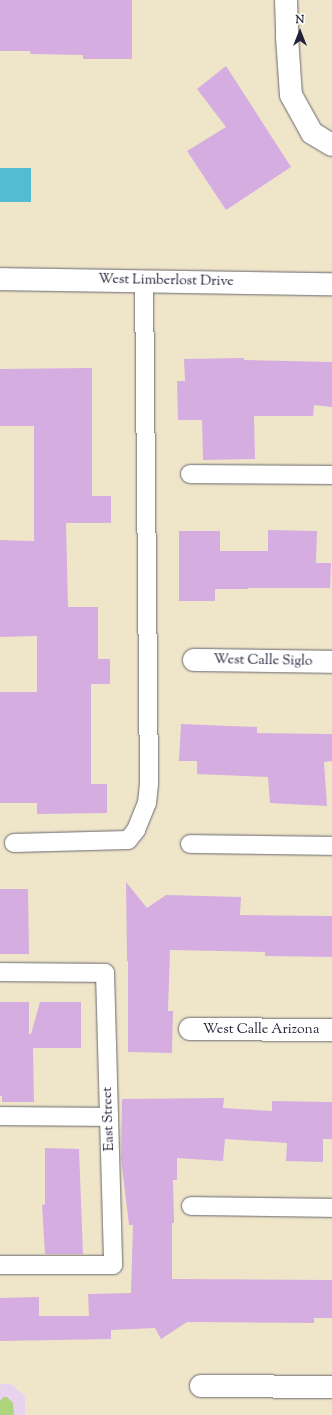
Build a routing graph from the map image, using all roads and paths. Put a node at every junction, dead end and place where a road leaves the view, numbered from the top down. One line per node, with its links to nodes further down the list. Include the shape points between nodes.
1 (286, 0): 2 (street, via 292,95 312,133)
2 (332, 145)
3 (0, 279): 4 (street, West Limberlost Drive)
4 (144, 281): 5 (street, West Limberlost Drive); 10 (lane, via 150,783 147,803 136,830 128,840)
5 (332, 284)
6 (190, 474): 7 (lane)
7 (332, 475)
8 (194, 660): 9 (street, West Calle Siglo)
9 (332, 662)
10 (14, 843)
11 (190, 844): 12 (lane)
12 (332, 846)
13 (0, 972): 17 (lane, East Street, via 105,973)
14 (190, 1029): 15 (street, West Calle Arizona)
15 (332, 1030)
16 (0, 1116): 17 (lane)
17 (109, 1117): 20 (lane, East Street, via 113,1265)
18 (191, 1206): 19 (lane)
19 (332, 1208)
20 (0, 1265)
21 (202, 1386): 22 (street)
22 (332, 1387)

